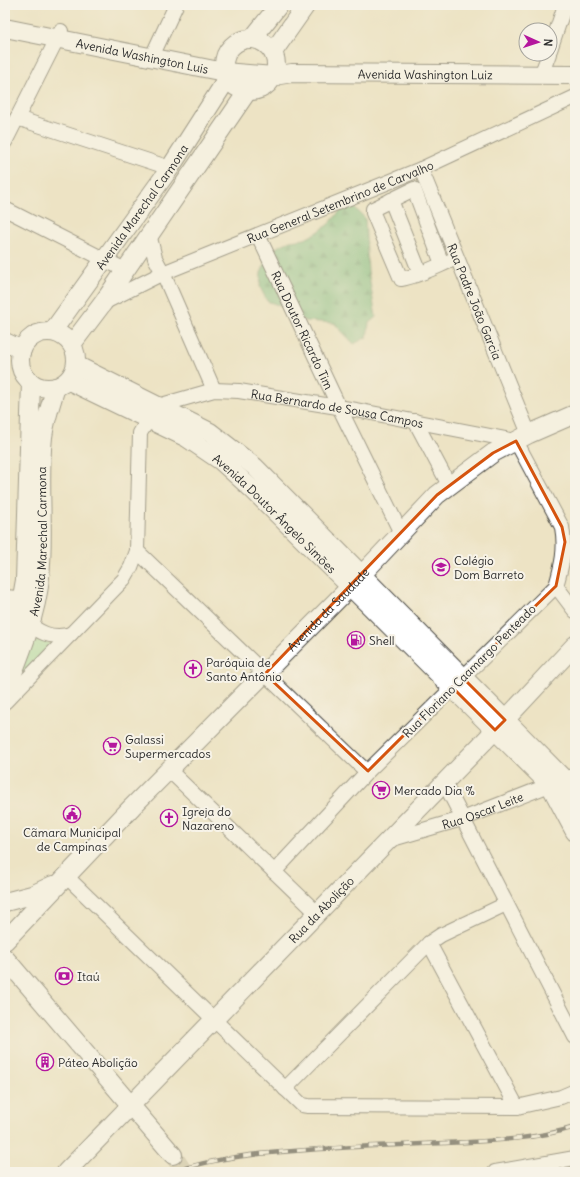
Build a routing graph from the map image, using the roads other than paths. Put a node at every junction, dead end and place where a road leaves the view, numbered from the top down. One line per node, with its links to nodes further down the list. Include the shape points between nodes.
1 (176, 5): 10 (street)
2 (279, 5): 9 (main road)
3 (306, 5): 11 (main road)
4 (566, 5): 7 (street)
5 (5, 19): 8 (main road, Avenida Washington Luis)
6 (5, 28): 8 (main road, Avenida Washington Luis)
7 (558, 28)
8 (59, 35): 10 (main road, Avenida Washington Luis); 13 (main road, Avenida Washington Luis); 19 (street)
9 (252, 39): 11 (main road, via 260,41); 13 (main road, Avenida Marechal Carmona, via 244,39 229,48)
10 (155, 50): 13 (main road, Avenida Washington Luis)
11 (273, 52): 14 (main road)
12 (546, 62): 15 (street)
13 (225, 72): 14 (main road, Avenida Washington Luis); 17 (main road, via 232,85); 21 (main road, Avenida Marechal Carmona)
14 (277, 74): 15 (main road, Avenida Washington Luiz); 17 (main road, via 263,88)
15 (541, 75): 16 (main road, Avenida Washington Luiz)
16 (575, 75)
17 (247, 92): 25 (main road, Avenida Marechal Carmona)
18 (575, 97): 22 (street, Rua General Setembrino de Carvalho)
19 (17, 118): 20 (street); 21 (street)
20 (5, 142)
21 (170, 168): 28 (main road, Avenida Marechal Carmona)
22 (421, 169): 26 (street, Rua General Setembrino de Carvalho); 27 (street, Rua Padre João Garcia)
23 (391, 200): 29 (street, via 414,189); 32 (street); 32 (street, via 375,208 373,213 401,278)
24 (5, 209): 28 (street)
25 (149, 234): 30 (main road, Avenida Marechal Carmona); 31 (street, via 155,258)
26 (258, 235): 31 (street, Rua General Setembrino de Carvalho); 41 (street, Rua Doutor Ricardo Tim)
27 (457, 258): 29 (street); 45 (street, Rua Padre João Garcia)
28 (105, 259): 30 (street); 34 (main road, Avenida Marechal Carmona)
29 (442, 264): 32 (street)
30 (125, 270): 33 (main road, Avenida Marechal Carmona)
31 (163, 273): 33 (street, Rua General Setembrino de Carvalho); 40 (street)
32 (420, 273)
33 (103, 303): 36 (main road, Avenida Marechal Carmona)
34 (52, 332): 36 (main road, via 66,338); 37 (main road, via 41,332 33,336)
35 (5, 342): 37 (main road)
36 (72, 344): 38 (main road, via 76,352)
37 (16, 357): 39 (main road)
38 (67, 378): 39 (main road, via 47,388); 42 (main road, Avenida Doutor Ângelo Simões); 51 (main road, Avenida Marechal Carmona, via 43,437 41,565)
39 (31, 382): 51 (main road, Avenida Marechal Carmona)
40 (214, 390): 41 (street, Rua Bernardo de Sousa Campos, via 239,391); 42 (street, Rua Bernardo de Sousa Campos)
41 (339, 407): 44 (street, Rua Bernardo de Sousa Campos); 47 (street, Rua Doutor Ricardo Tim)
42 (154, 412): 48 (street, via 140,433 139,441); 49 (main road, Avenida Doutor Ângelo Simões, via 210,432 255,467)
43 (575, 414): 45 (main road, Avenida da Saudade)
44 (415, 421): 45 (street, Rua Bernardo de Sousa Campos); 46 (street)
45 (523, 437): 46 (main road, Avenida da Saudade, via 493,453); 50 (street, via 562,527 564,557)
46 (449, 485): 47 (main road, Avenida da Saudade)
47 (401, 533): 49 (main road, Avenida da Saudade)
48 (137, 551): 53 (street, via 124,579); 56 (street)
49 (357, 580): 56 (main road, Avenida da Saudade); 57 (main road, Avenida Doutor Ângelo Simões)
50 (556, 586): 52 (street); 57 (street, Rua Floriano Caamargo Penteado)
51 (22, 606): 53 (street, via 46,635); 55 (main road, Avenida Marechal Carmona); 58 (main road, Avenida Marechal Carmona, via 19,660)
52 (575, 611)
53 (71, 634): 59 (street)
54 (575, 645): 60 (main road, Rua da Abolição)
55 (5, 648)
56 (265, 674): 61 (main road, Avenida da Saudade); 62 (street)
57 (457, 682): 60 (main road, Avenida Doutor Ângelo Simões); 62 (street, Rua Floriano Caamargo Penteado)
58 (5, 693)
59 (5, 702)
60 (500, 725): 63 (main road, Avenida Doutor Ângelo Simões); 64 (main road, Rua da Abolição)
61 (170, 771): 69 (street); 70 (main road, Avenida da Saudade)
62 (367, 772): 69 (street, Rua Floriano Caamargo Penteado)
63 (563, 780): 65 (main road, Avenida Doutor Ângelo Simões); 66 (street, Rua Oscar Leite); 67 (main road, Avenida Doutor Ângelo Simões)
64 (444, 782): 66 (street); 68 (main road, Rua da Abolição)
65 (575, 802)
66 (462, 819): 68 (street, Rua Oscar Leite); 72 (street)
67 (575, 832)
68 (388, 840): 73 (main road, Rua da Abolição)
69 (274, 872): 73 (street)
70 (65, 879): 71 (main road, via 32,895); 74 (main road, Avenida da Saudade); 77 (street)
71 (5, 902)
72 (506, 904): 75 (street); 78 (street)
73 (317, 913): 77 (main road, Rua da Abolição)
74 (5, 941)
75 (429, 942): 79 (street); 82 (street)
76 (5, 958): 81 (main road)
77 (214, 1018): 79 (street); 81 (main road, Rua da Abolição)
78 (575, 1037)
79 (285, 1089): 82 (street, via 302,1105 308,1106)
80 (575, 1091): 82 (street, via 561,1097)
81 (131, 1105): 83 (main road); 85 (main road, Rua da Abolição)
82 (517, 1107)
83 (173, 1155)
84 (575, 1158): 86 (street)
85 (66, 1172)
86 (495, 1172)

